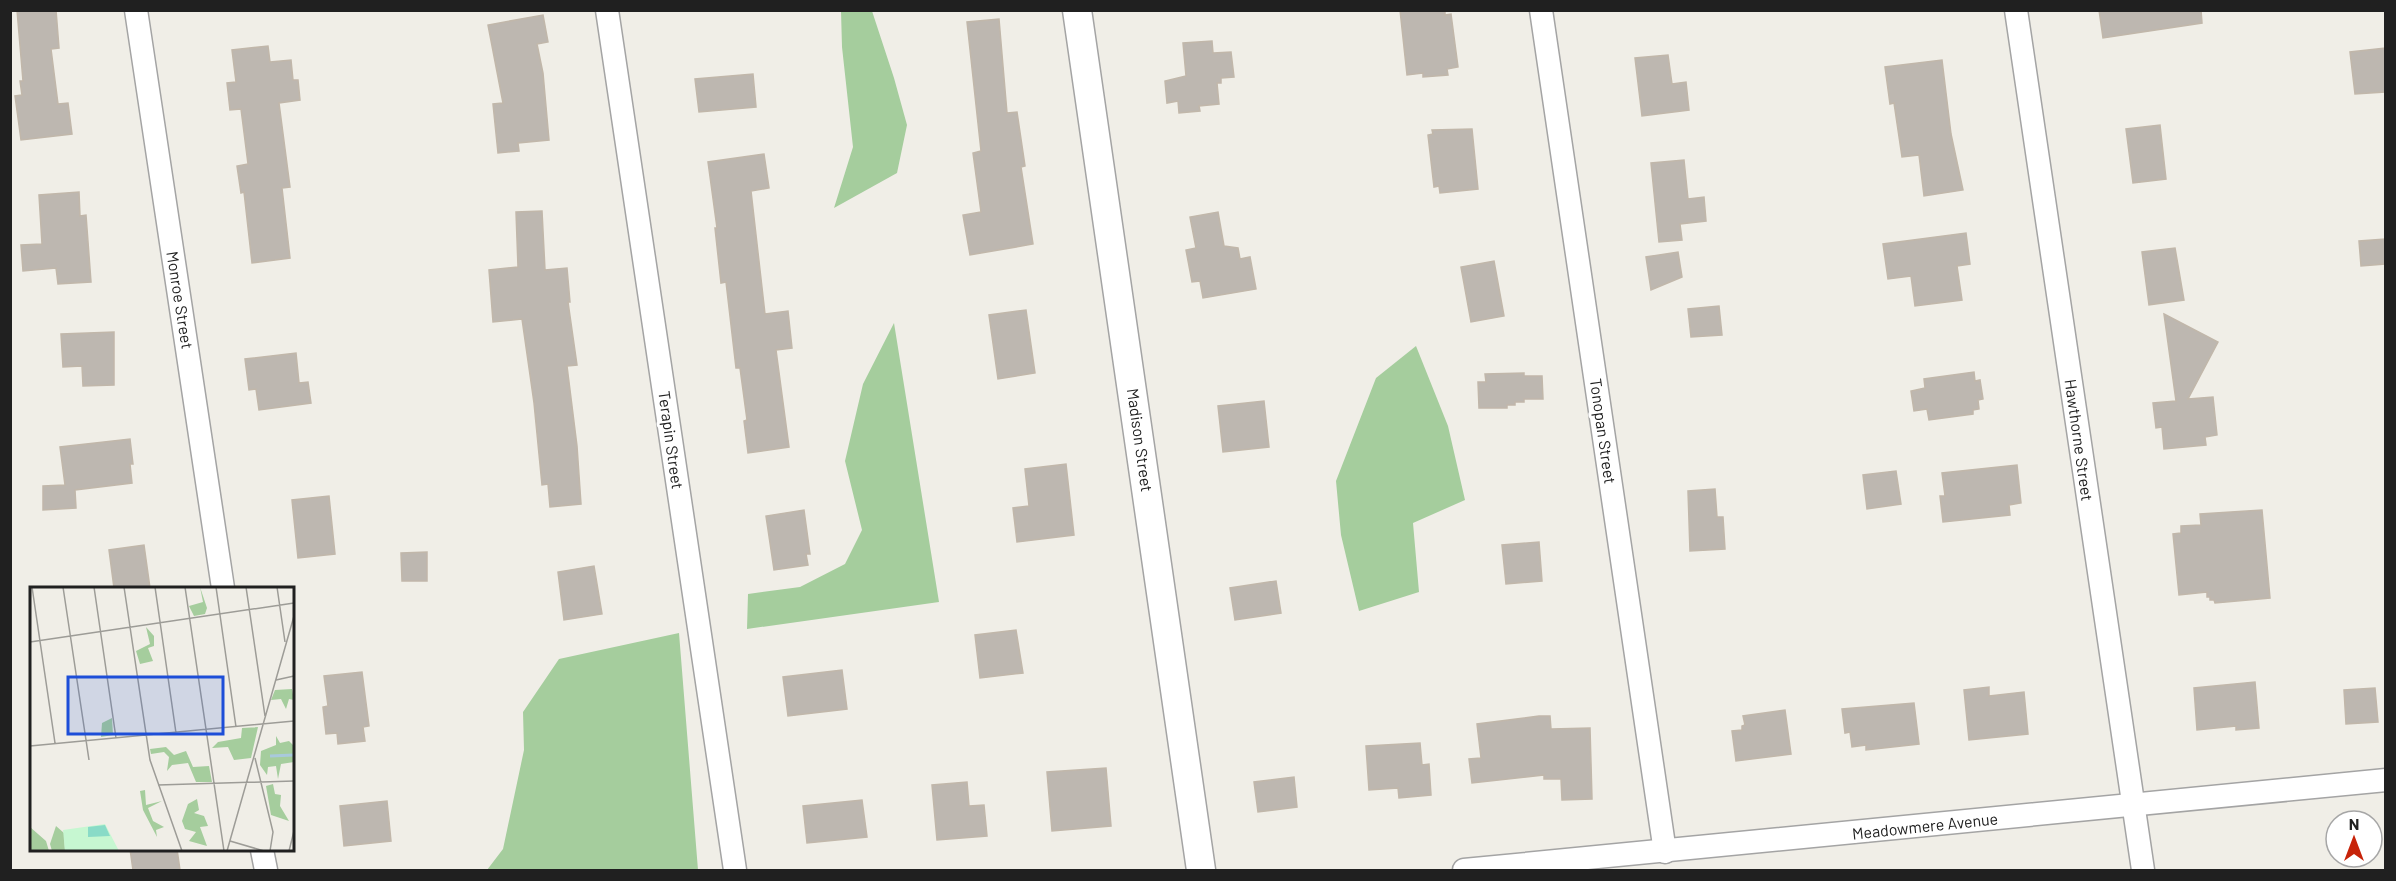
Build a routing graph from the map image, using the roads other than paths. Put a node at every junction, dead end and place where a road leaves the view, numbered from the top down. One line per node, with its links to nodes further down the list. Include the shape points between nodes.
1 (136, 10): 6 (street, Monroe Street)
2 (608, 10): 12 (street, Terapin Street)
3 (1077, 10): 13 (street, Madison Street)
4 (1541, 10): 10 (street, Tonopan Street)
5 (2016, 10): 8 (street, Hawthorne Street)
6 (223, 587)
7 (2385, 780): 8 (street, Meadowmere Avenue)
8 (2133, 804): 10 (street, Meadowmere Avenue); 15 (street, Hawthorne Street)
9 (262, 851): 11 (street)
10 (1665, 852): 14 (street, Meadowmere Avenue)
11 (266, 870)
12 (735, 870)
13 (1201, 870)
14 (1464, 870)
15 (2143, 870)

